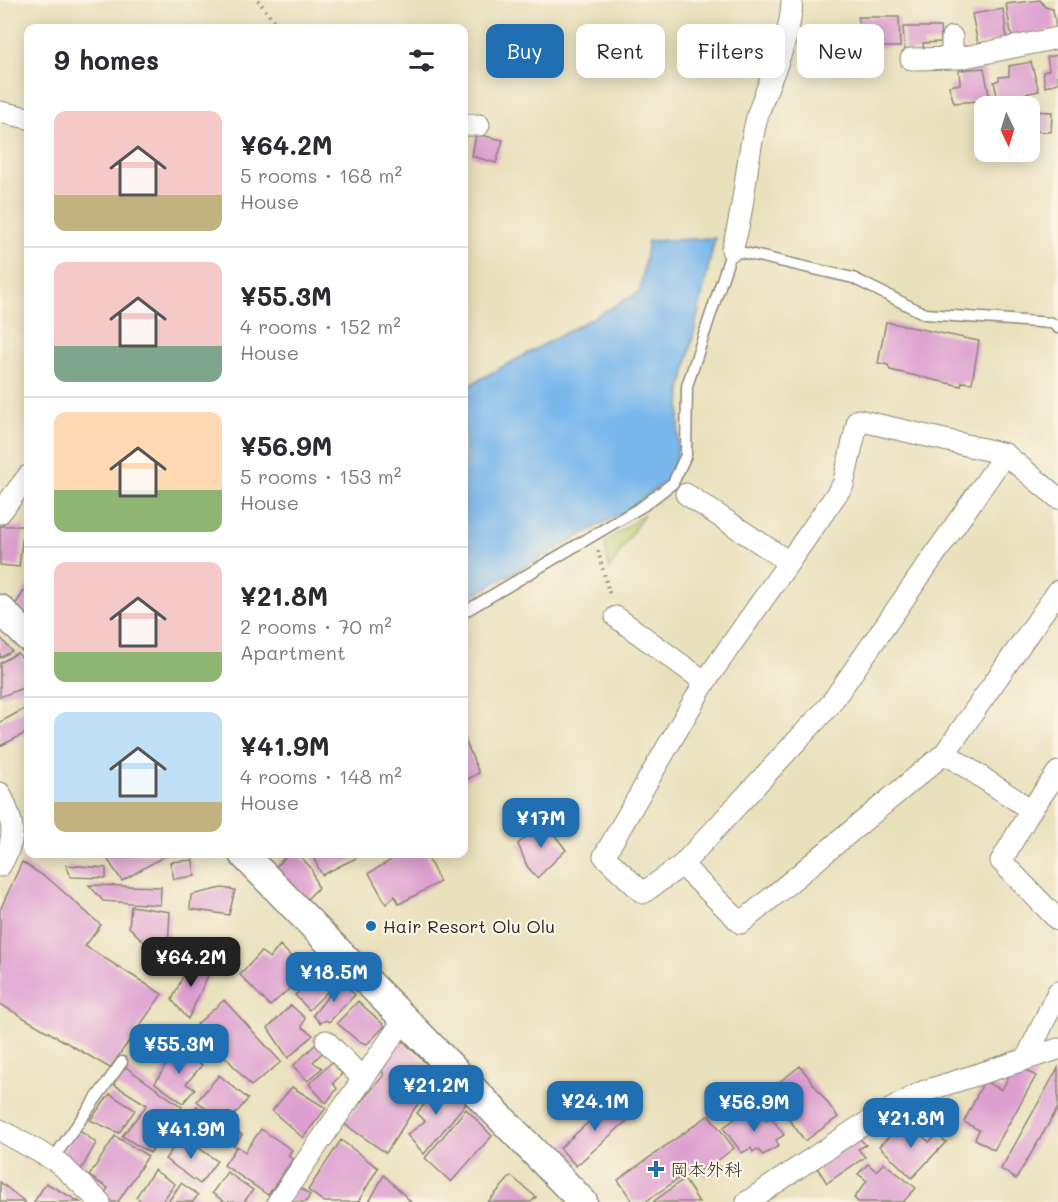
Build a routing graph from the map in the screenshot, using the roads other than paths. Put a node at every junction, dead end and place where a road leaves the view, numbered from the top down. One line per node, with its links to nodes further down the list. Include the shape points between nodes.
1 (792, 0): 6 (street, via 792,25 750,147 740,223)
2 (1058, 38): 3 (street, via 952,48)
3 (911, 60)
4 (0, 112): 5 (street)
5 (24, 117)
6 (732, 250): 7 (lane, via 853,278 925,314 1052,323); 16 (lane, via 687,386 686,455 673,483 643,506)
7 (1058, 328)
8 (1005, 454): 11 (street); 13 (street, via 858,420 843,486); 25 (street, via 829,706)
9 (24, 481): 12 (street)
10 (686, 494): 13 (street)
11 (1058, 498)
12 (0, 513)
13 (789, 562): 19 (street)
14 (1058, 591): 20 (street)
15 (0, 609): 18 (main road)
16 (468, 610)
17 (616, 617): 19 (street)
18 (24, 634)
19 (705, 682): 25 (street, via 604,856 643,893)
20 (945, 753): 23 (street); 25 (street, via 741,923)
21 (1058, 772): 23 (street)
22 (0, 793): 26 (street, via 14,824 10,849)
23 (1031, 810): 27 (street, via 1000,861)
24 (247, 858): 29 (main road)
25 (682, 865)
26 (0, 866)
27 (1058, 920)
28 (1058, 992): 32 (street)
29 (405, 1018): 34 (street); 39 (main road)
30 (326, 1041): 34 (street)
31 (1058, 1049): 32 (street)
32 (1026, 1059): 40 (street, via 922,1092 856,1129)
33 (122, 1062): 36 (lane)
34 (363, 1079): 38 (street)
35 (0, 1130): 36 (street)
36 (52, 1160): 37 (street)
37 (100, 1202)
38 (278, 1202)
39 (583, 1202)
40 (747, 1202)

